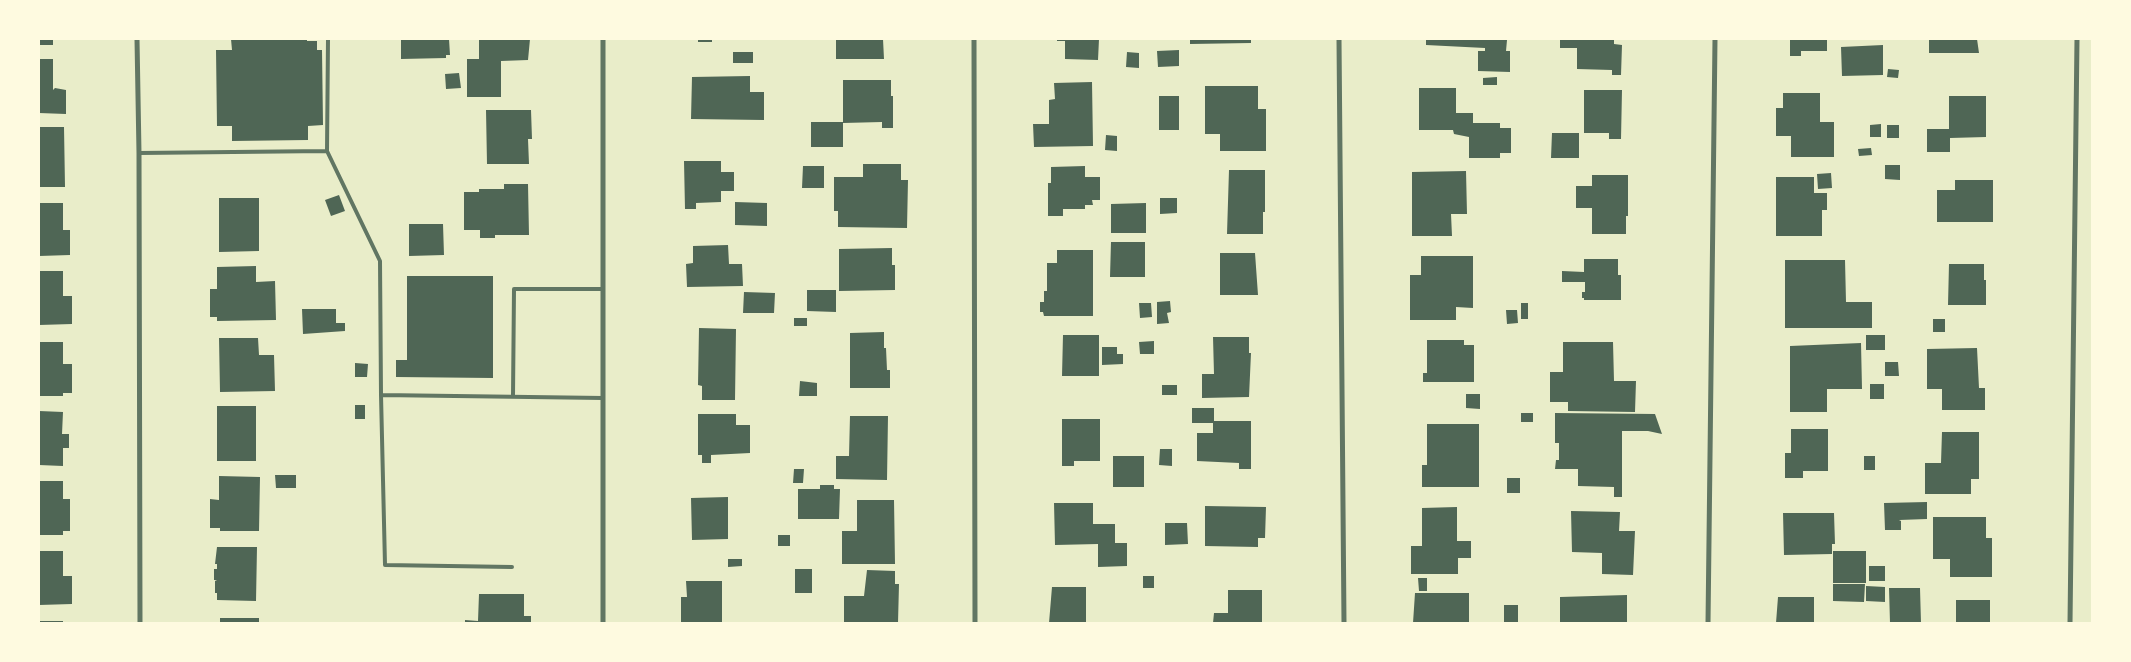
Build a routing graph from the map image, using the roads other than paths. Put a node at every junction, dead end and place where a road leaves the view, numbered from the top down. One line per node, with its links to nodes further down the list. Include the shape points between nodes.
1 (137, 39): 9 (street)
2 (328, 39): 8 (lane)
3 (604, 39): 10 (street)
4 (974, 39): 17 (street)
5 (1339, 39): 18 (street)
6 (1715, 39): 19 (street)
7 (2077, 39): 20 (street)
8 (327, 151): 9 (lane); 11 (lane, via 380,261)
9 (139, 153): 15 (street)
10 (603, 289): 12 (lane, via 514,289); 13 (street)
11 (381, 395): 12 (lane); 14 (lane, via 385,565)
12 (513, 396): 13 (lane)
13 (603, 398): 16 (street)
14 (512, 567)
15 (140, 623)
16 (603, 623)
17 (975, 623)
18 (1344, 623)
19 (1708, 623)
20 (2070, 623)

